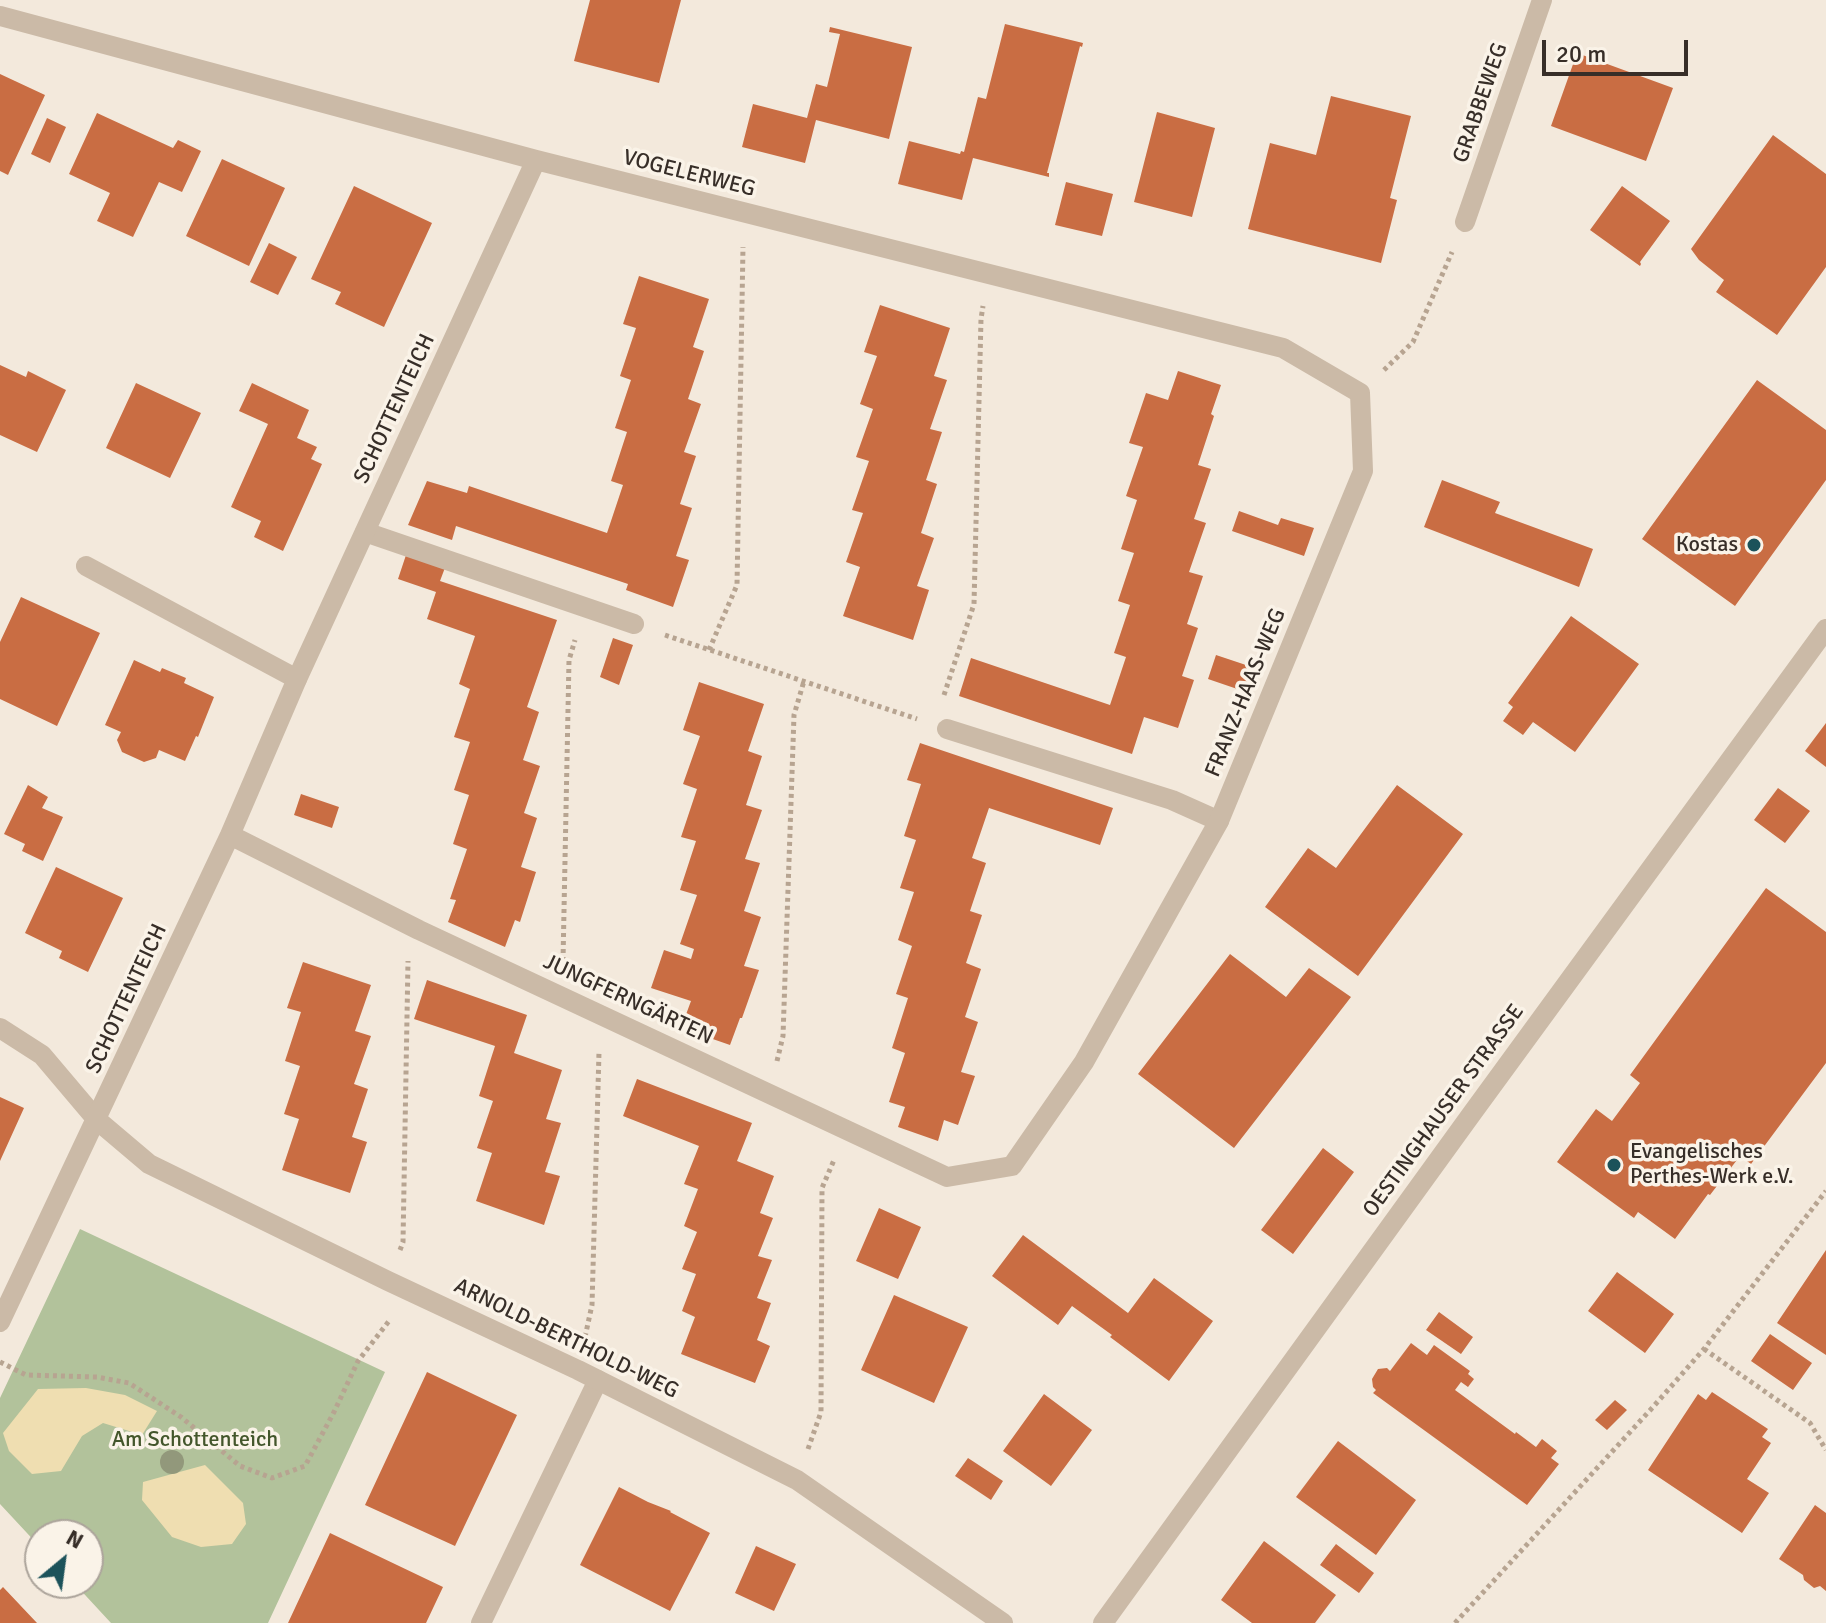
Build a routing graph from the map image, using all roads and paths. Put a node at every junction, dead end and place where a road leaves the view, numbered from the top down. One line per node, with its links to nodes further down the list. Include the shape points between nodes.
1 (1542, 0): 5 (street, GRABBEWEG)
2 (0, 16): 3 (street, VOGELERWEG)
3 (536, 160): 4 (street, VOGELERWEG); 8 (street, SCHOTTENTEICH)
4 (751, 215): 6 (street, VOGELERWEG); 13 (path, via 742,249 737,585)
5 (1465, 222): 7 (path, via 1413,342)
6 (989, 274): 7 (street, VOGELERWEG, via 1283,348); 16 (path, via 981,319 974,604 943,696)
7 (1360, 393): 17 (street, FRANZ-HAAS-WEG, via 1363,471)
8 (365, 532): 10 (street); 14 (street, SCHOTTENTEICH)
9 (86, 566): 14 (street)
10 (586, 608): 11 (street); 20 (path, via 569,660 563,965)
11 (634, 624): 13 (path)
12 (1826, 629): 39 (street, OESTINGHAUSER STRASSE)
13 (709, 650): 15 (path)
14 (297, 679): 18 (street, SCHOTTENTEICH)
15 (804, 681): 16 (path); 23 (path, via 794,715 783,1036)
16 (947, 729): 17 (street, via 1172,800)
17 (1219, 821): 26 (street, FRANZ-HAAS-WEG, via 1084,1062)
18 (230, 835): 19 (street, JUNGFERNGÄRTEN); 24 (street, SCHOTTENTEICH)
19 (419, 930): 20 (street, JUNGFERNGÄRTEN); 28 (path, via 408,961 403,1242)
20 (553, 992): 21 (street, JUNGFERNGÄRTEN)
21 (613, 1020): 23 (street, JUNGFERNGÄRTEN); 33 (path, via 599,1053 592,1305)
22 (0, 1028): 24 (street, SCHOTTENTEICH, via 42,1055)
23 (768, 1092): 25 (street, JUNGFERNGÄRTEN)
24 (97, 1120): 28 (street, ARNOLD-BERTHOLD-WEG, via 149,1164); 30 (street, SCHOTTENTEICH)
25 (848, 1130): 26 (street, JUNGFERNGÄRTEN, via 947,1177); 36 (path, via 822,1188 821,1412)
26 (1012, 1166)
27 (1826, 1191): 31 (path)
28 (388, 1281): 29 (street, ARNOLD-BERTHOLD-WEG)
29 (412, 1292): 32 (path, via 358,1361 305,1466 272,1478 240,1466 129,1383 26,1375); 33 (street, ARNOLD-BERTHOLD-WEG)
30 (0, 1322)
31 (1704, 1349): 35 (path, via 1810,1423); 40 (path)
32 (0, 1362)
33 (578, 1370): 34 (street, ARNOLD-BERTHOLD-WEG)
34 (598, 1380): 36 (street, ARNOLD-BERTHOLD-WEG); 37 (street)
35 (1826, 1450)
36 (797, 1480): 38 (street, ARNOLD-BERTHOLD-WEG)
37 (481, 1623)
38 (1003, 1623)
39 (1103, 1623)
40 (1455, 1623)

